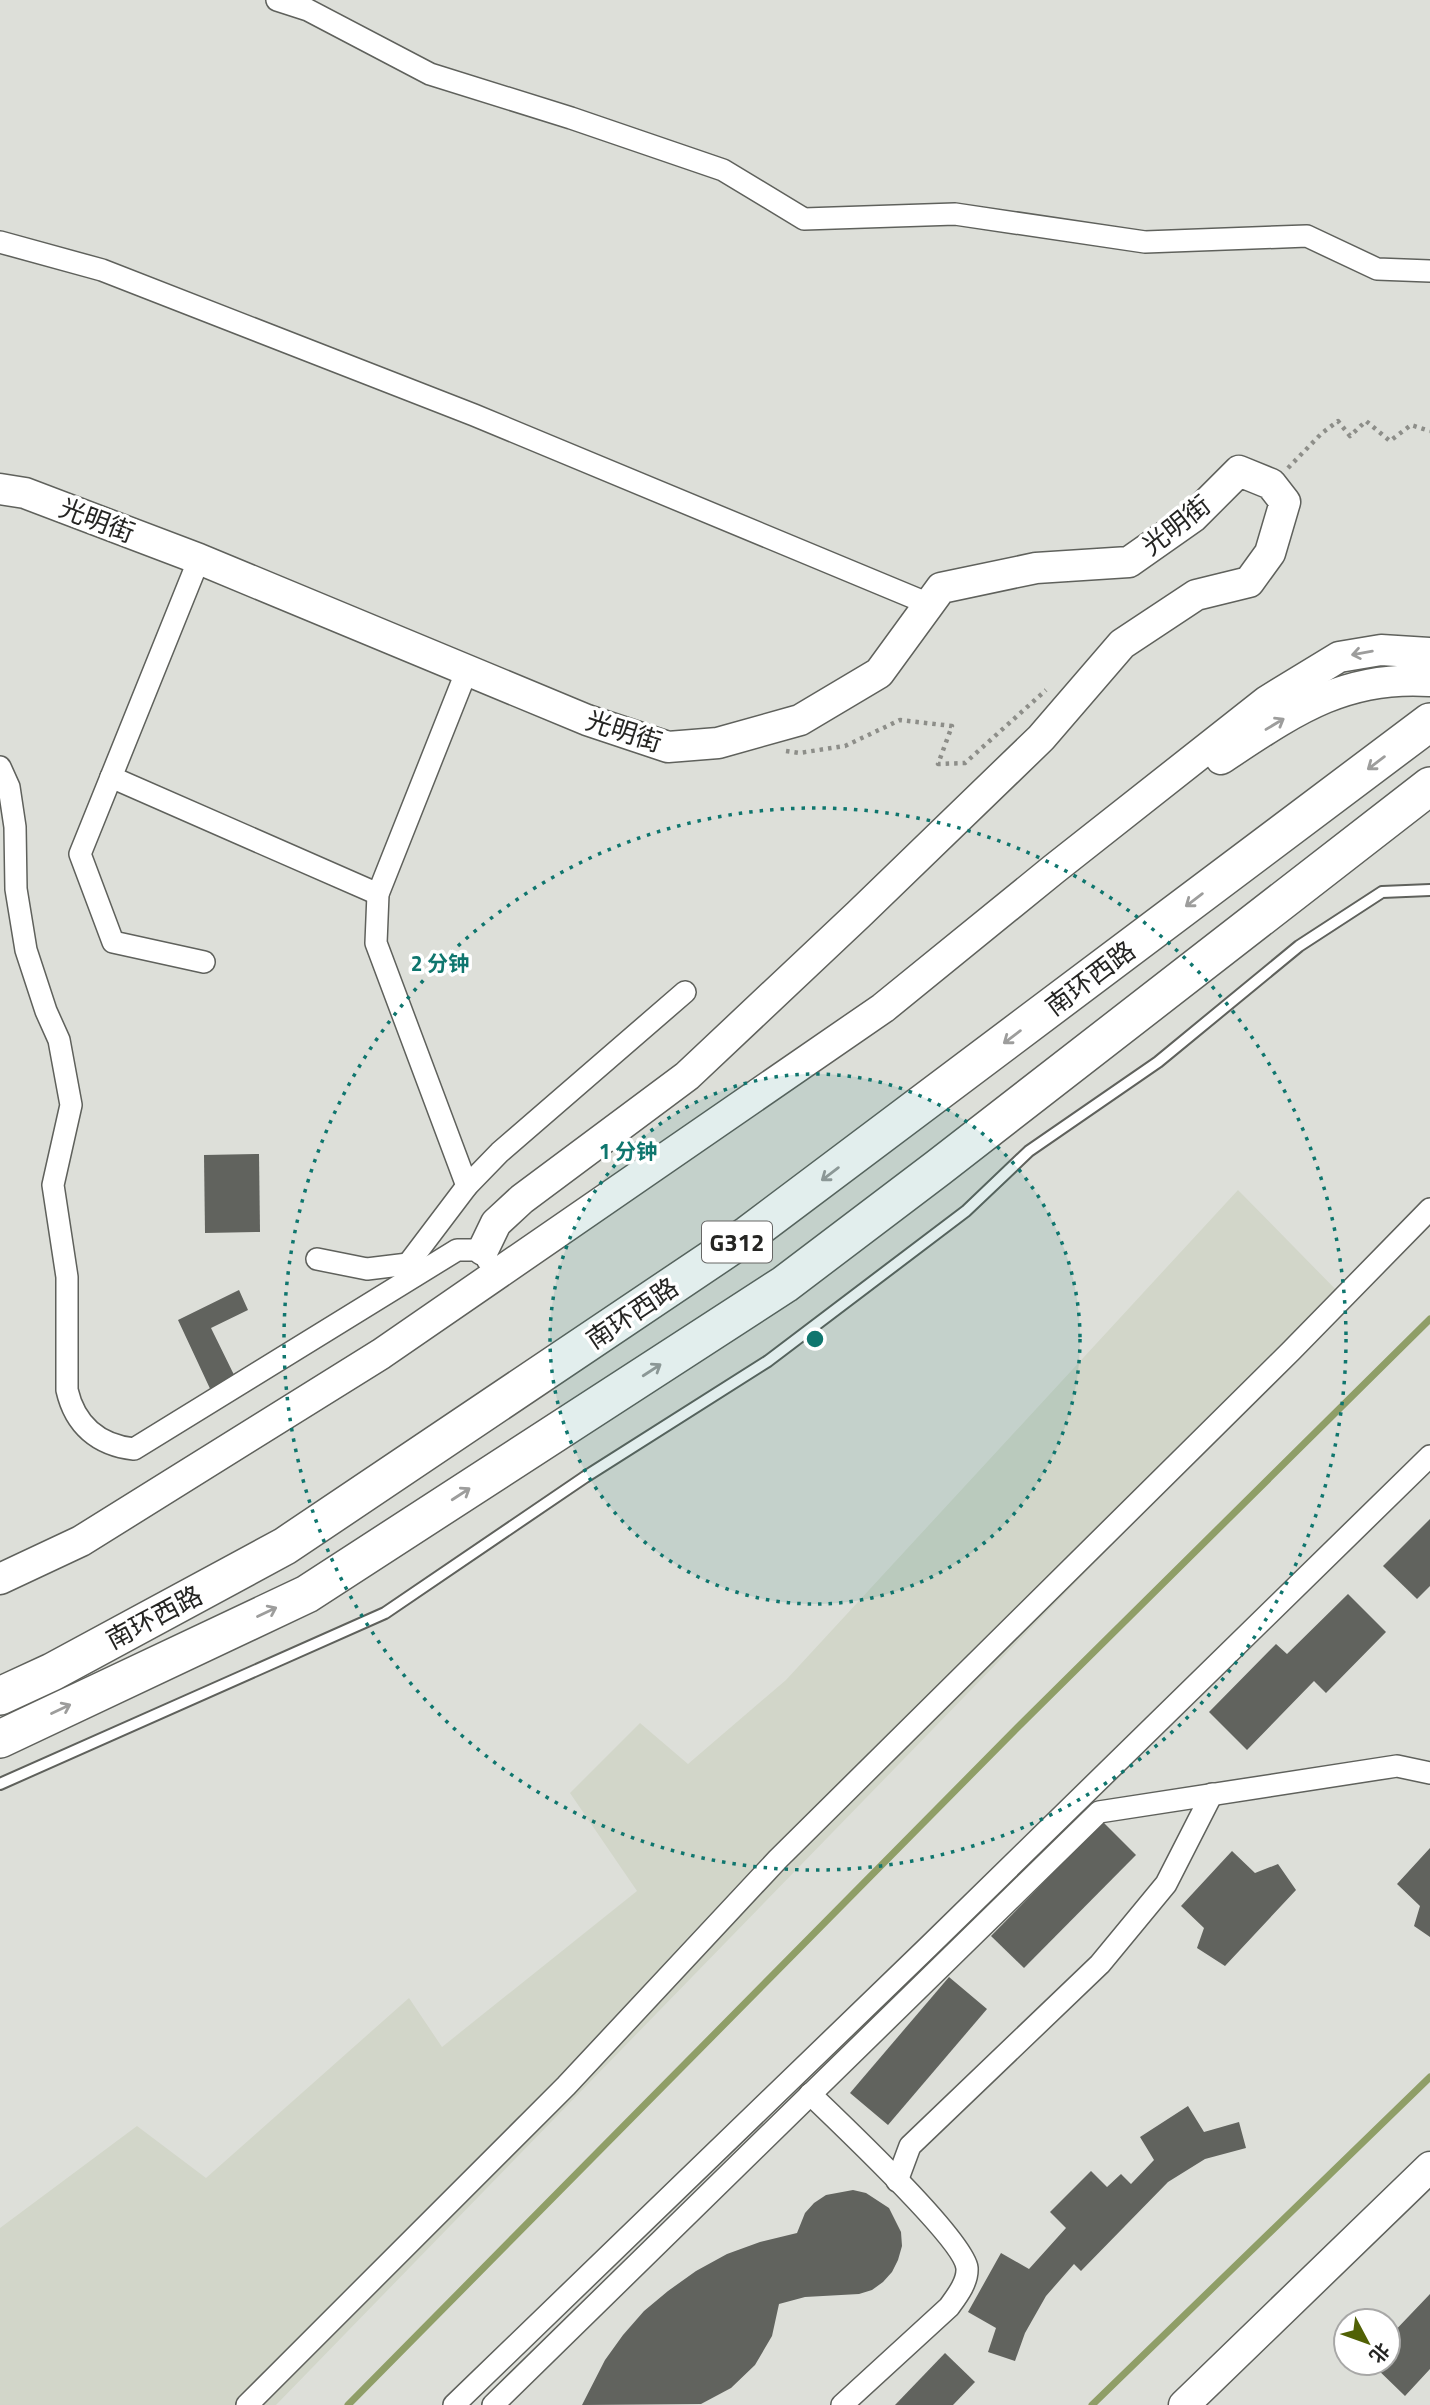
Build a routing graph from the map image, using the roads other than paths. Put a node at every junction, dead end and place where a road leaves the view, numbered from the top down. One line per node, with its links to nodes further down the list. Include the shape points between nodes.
1 (277, 0): 3 (street, via 308,10 430,74 723,170 804,219 955,214 1145,242 1307,236 1377,269)
2 (0, 242): 6 (street, via 128,280 474,415)
3 (1430, 271)
4 (0, 489): 5 (street, 光明街, via 25,493)
5 (200, 559): 8 (street, 光明街); 12 (street)
6 (929, 604): 8 (street, 光明街, via 878,673 800,720 718,743 668,747 587,720); 22 (street, 光明街, via 941,588 955,585 1036,568 1129,562 1193,517 1239,471 1271,484 1285,502 1270,553 1249,582 1196,595 1122,644 1041,738 697,1067 496,1223)
7 (1430, 653): 14 (street, one-way to 14, via 1381,650 1339,657 1267,701)
8 (467, 670): 16 (street)
9 (1430, 681): 14 (street, one-way to 9, via 1271,726 1327,695 1382,681)
10 (1430, 722): 26 (highway, 南环西路 / G312, one-way to 26, via 726,1250 285,1546)
11 (0, 767): 23 (street, via 9,787 15,827 16,889 24,940 38,991 59,1040 71,1105 53,1185 68,1277 67,1390 82,1424 111,1445 134,1449)
12 (111, 777): 16 (street); 17 (street, via 80,854 113,942)
13 (1430, 786): 27 (highway, 南环西路 / G312, one-way to 13, via 307,1594 785,1284)
14 (1054, 869): 22 (street, via 883,1007)
15 (1430, 890): 29 (lane, via 1382,892 1299,946 1158,1062 1029,1151 966,1211 768,1362 585,1477 385,1612)
16 (377, 894): 19 (street, via 376,943)
17 (204, 962)
18 (685, 992): 19 (street)
19 (467, 1186): 23 (street)
20 (1430, 1209): 34 (street, via 778,1859 566,2086)
21 (317, 1259): 23 (street, via 367,1269)
22 (489, 1263): 23 (street, via 457,1250); 25 (street, via 381,1354 81,1542)
23 (411, 1270)
24 (1430, 1456): 35 (street)
25 (0, 1579)
26 (0, 1696)
27 (0, 1739)
28 (1430, 1773): 30 (street, via 1397,1766)
29 (0, 1784)
30 (1212, 1794): 31 (street, via 1099,1812); 33 (street, via 1166,1884 1100,1964 910,2146)
31 (810, 2094): 33 (street); 36 (street)
32 (1430, 2166): 38 (street)
33 (897, 2181): 37 (street, via 960,2250 967,2269 949,2307)
34 (247, 2405)
35 (454, 2405)
36 (493, 2405)
37 (842, 2405)
38 (1184, 2405)

